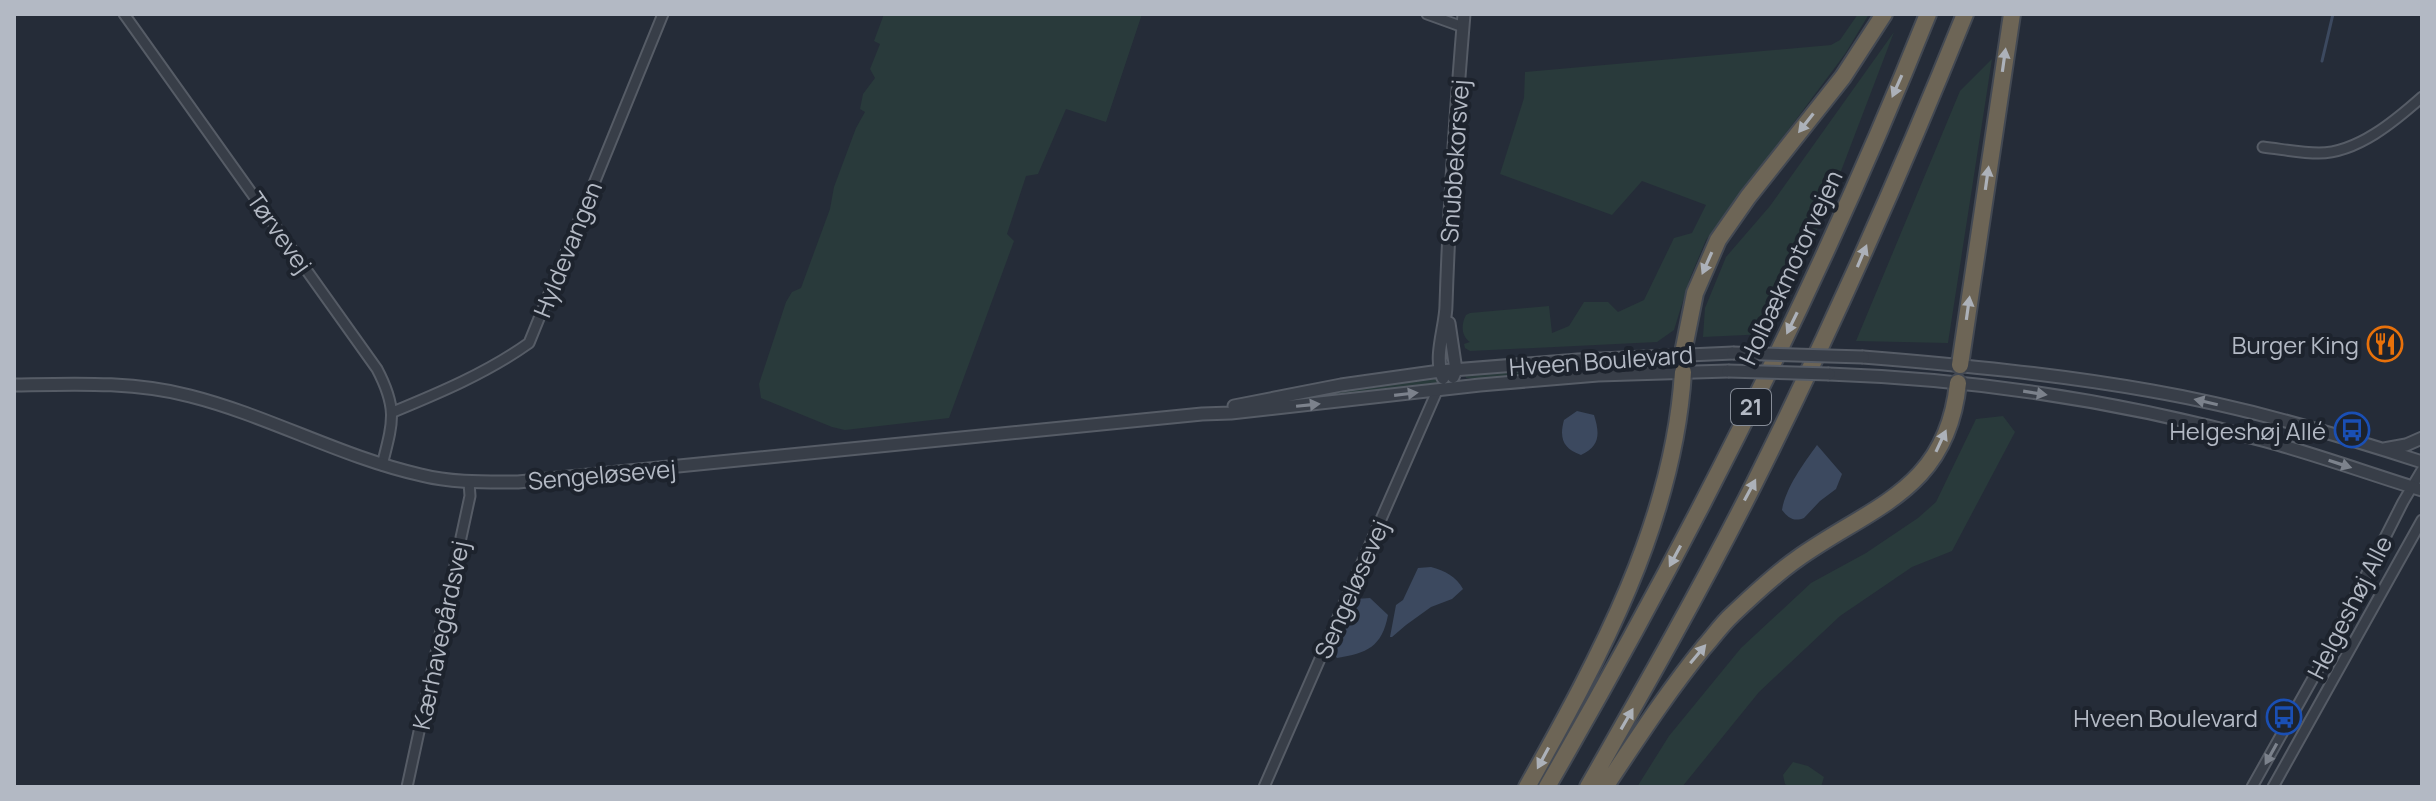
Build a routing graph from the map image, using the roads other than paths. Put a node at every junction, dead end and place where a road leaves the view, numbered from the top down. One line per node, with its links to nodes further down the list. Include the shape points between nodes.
1 (124, 14): 20 (street, Tørvevej, via 377,369)
2 (663, 14): 20 (street, Hyldevangen, via 529,343)
3 (1427, 14): 8 (street)
4 (1884, 14): 12 (highway, one-way to 12, via 1843,77 1718,240 1695,293)
5 (1928, 14): 33 (highway, Holbækmotorvejen / 21, one-way to 33, via 1811,283 1726,458 1616,669)
6 (1965, 14): 34 (highway, 21, one-way to 6, via 1773,445 1844,298)
7 (2012, 14): 13 (highway, one-way to 7)
8 (1464, 20): 11 (street, Snubbekorsvej)
9 (2422, 97): 10 (street, via 2347,148 2321,153)
10 (2263, 147)
11 (1446, 308): 14 (street, Snubbekorsvej); 15 (street, Snubbekorsvej)
12 (1683, 353): 13 (street, Hveen Boulevard, bridge); 14 (street, Hveen Boulevard); 16 (street)
13 (1960, 365): 17 (street); 23 (street, Hveen Boulevard, one-way to 13, via 2187,398)
14 (1456, 370): 15 (street, Hveen Boulevard); 19 (street, Snubbekorsvej)
15 (1440, 371): 19 (street); 21 (street, Sengeløsevej)
16 (1683, 372): 17 (street, Hveen Boulevard, bridge); 19 (street, Hveen Boulevard); 32 (highway, one-way to 32, via 1674,455 1638,565 1592,667)
17 (1958, 383): 28 (street, Hveen Boulevard, one-way to 28, via 2194,423 2269,441); 35 (highway, one-way to 17, via 1678,679 1730,617 1796,559 1916,481 1947,428)
18 (14, 385): 25 (street, Sengeløsevej, via 94,383 190,395)
19 (1443, 390): 21 (street, Sengeløsevej, one-way to 19); 31 (street, Sengeløsevej)
20 (393, 412): 25 (street)
21 (1202, 414): 27 (street, Sengeløsevej, via 518,482)
22 (2422, 438): 23 (street)
23 (2382, 449): 24 (street, Hveen Boulevard)
24 (2422, 462)
25 (382, 465): 27 (street, Sengeløsevej)
26 (2422, 470): 28 (street, Helgeshøj Alle)
27 (469, 482): 30 (street, Kærhavegårdsvej)
28 (2417, 489): 36 (street, Helgeshøj Alle, one-way to 36)
29 (2422, 520): 37 (street, Helgeshøj Alle)
30 (407, 787)
31 (1264, 787)
32 (1527, 787)
33 (1547, 787)
34 (1588, 787)
35 (1605, 787)
36 (2252, 787)
37 (2273, 787)

